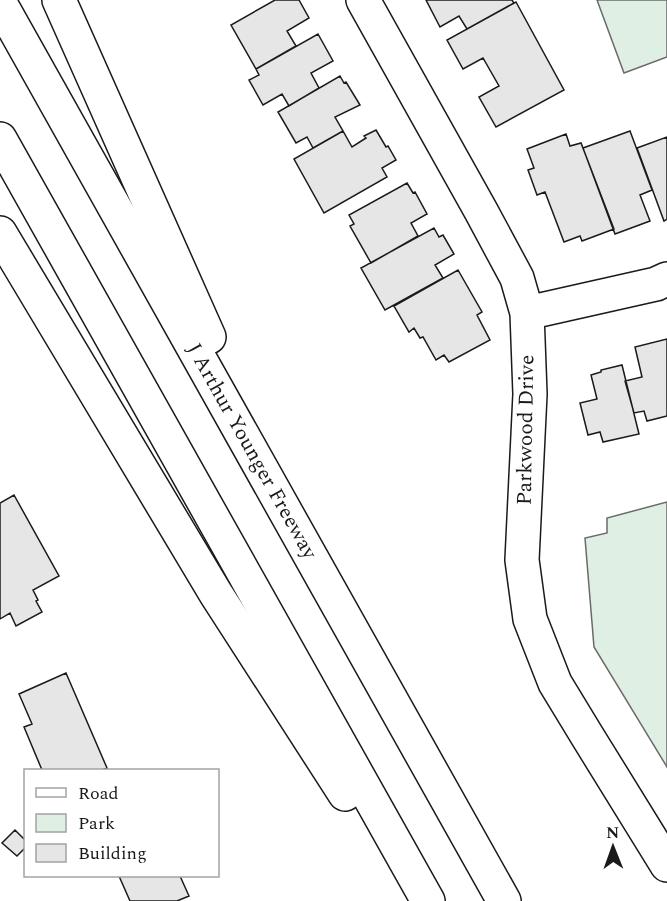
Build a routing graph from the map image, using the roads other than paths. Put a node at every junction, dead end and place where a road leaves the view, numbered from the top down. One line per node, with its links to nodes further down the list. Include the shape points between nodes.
1 (59, 0): 8 (main road)
2 (363, 0): 7 (main road, Parkwood Drive, via 517,278)
3 (0, 3): 8 (main road, J Arthur Younger Freeway)
4 (0, 139): 11 (main road)
5 (0, 233): 10 (main road, via 216,594)
6 (667, 279): 7 (main road)
7 (527, 313): 9 (main road, Parkwood Drive, via 530,394 522,560 530,619 555,683)
8 (286, 512): 12 (main road, J Arthur Younger Freeway)
9 (667, 865)
10 (414, 901)
11 (428, 901)
12 (504, 901)

